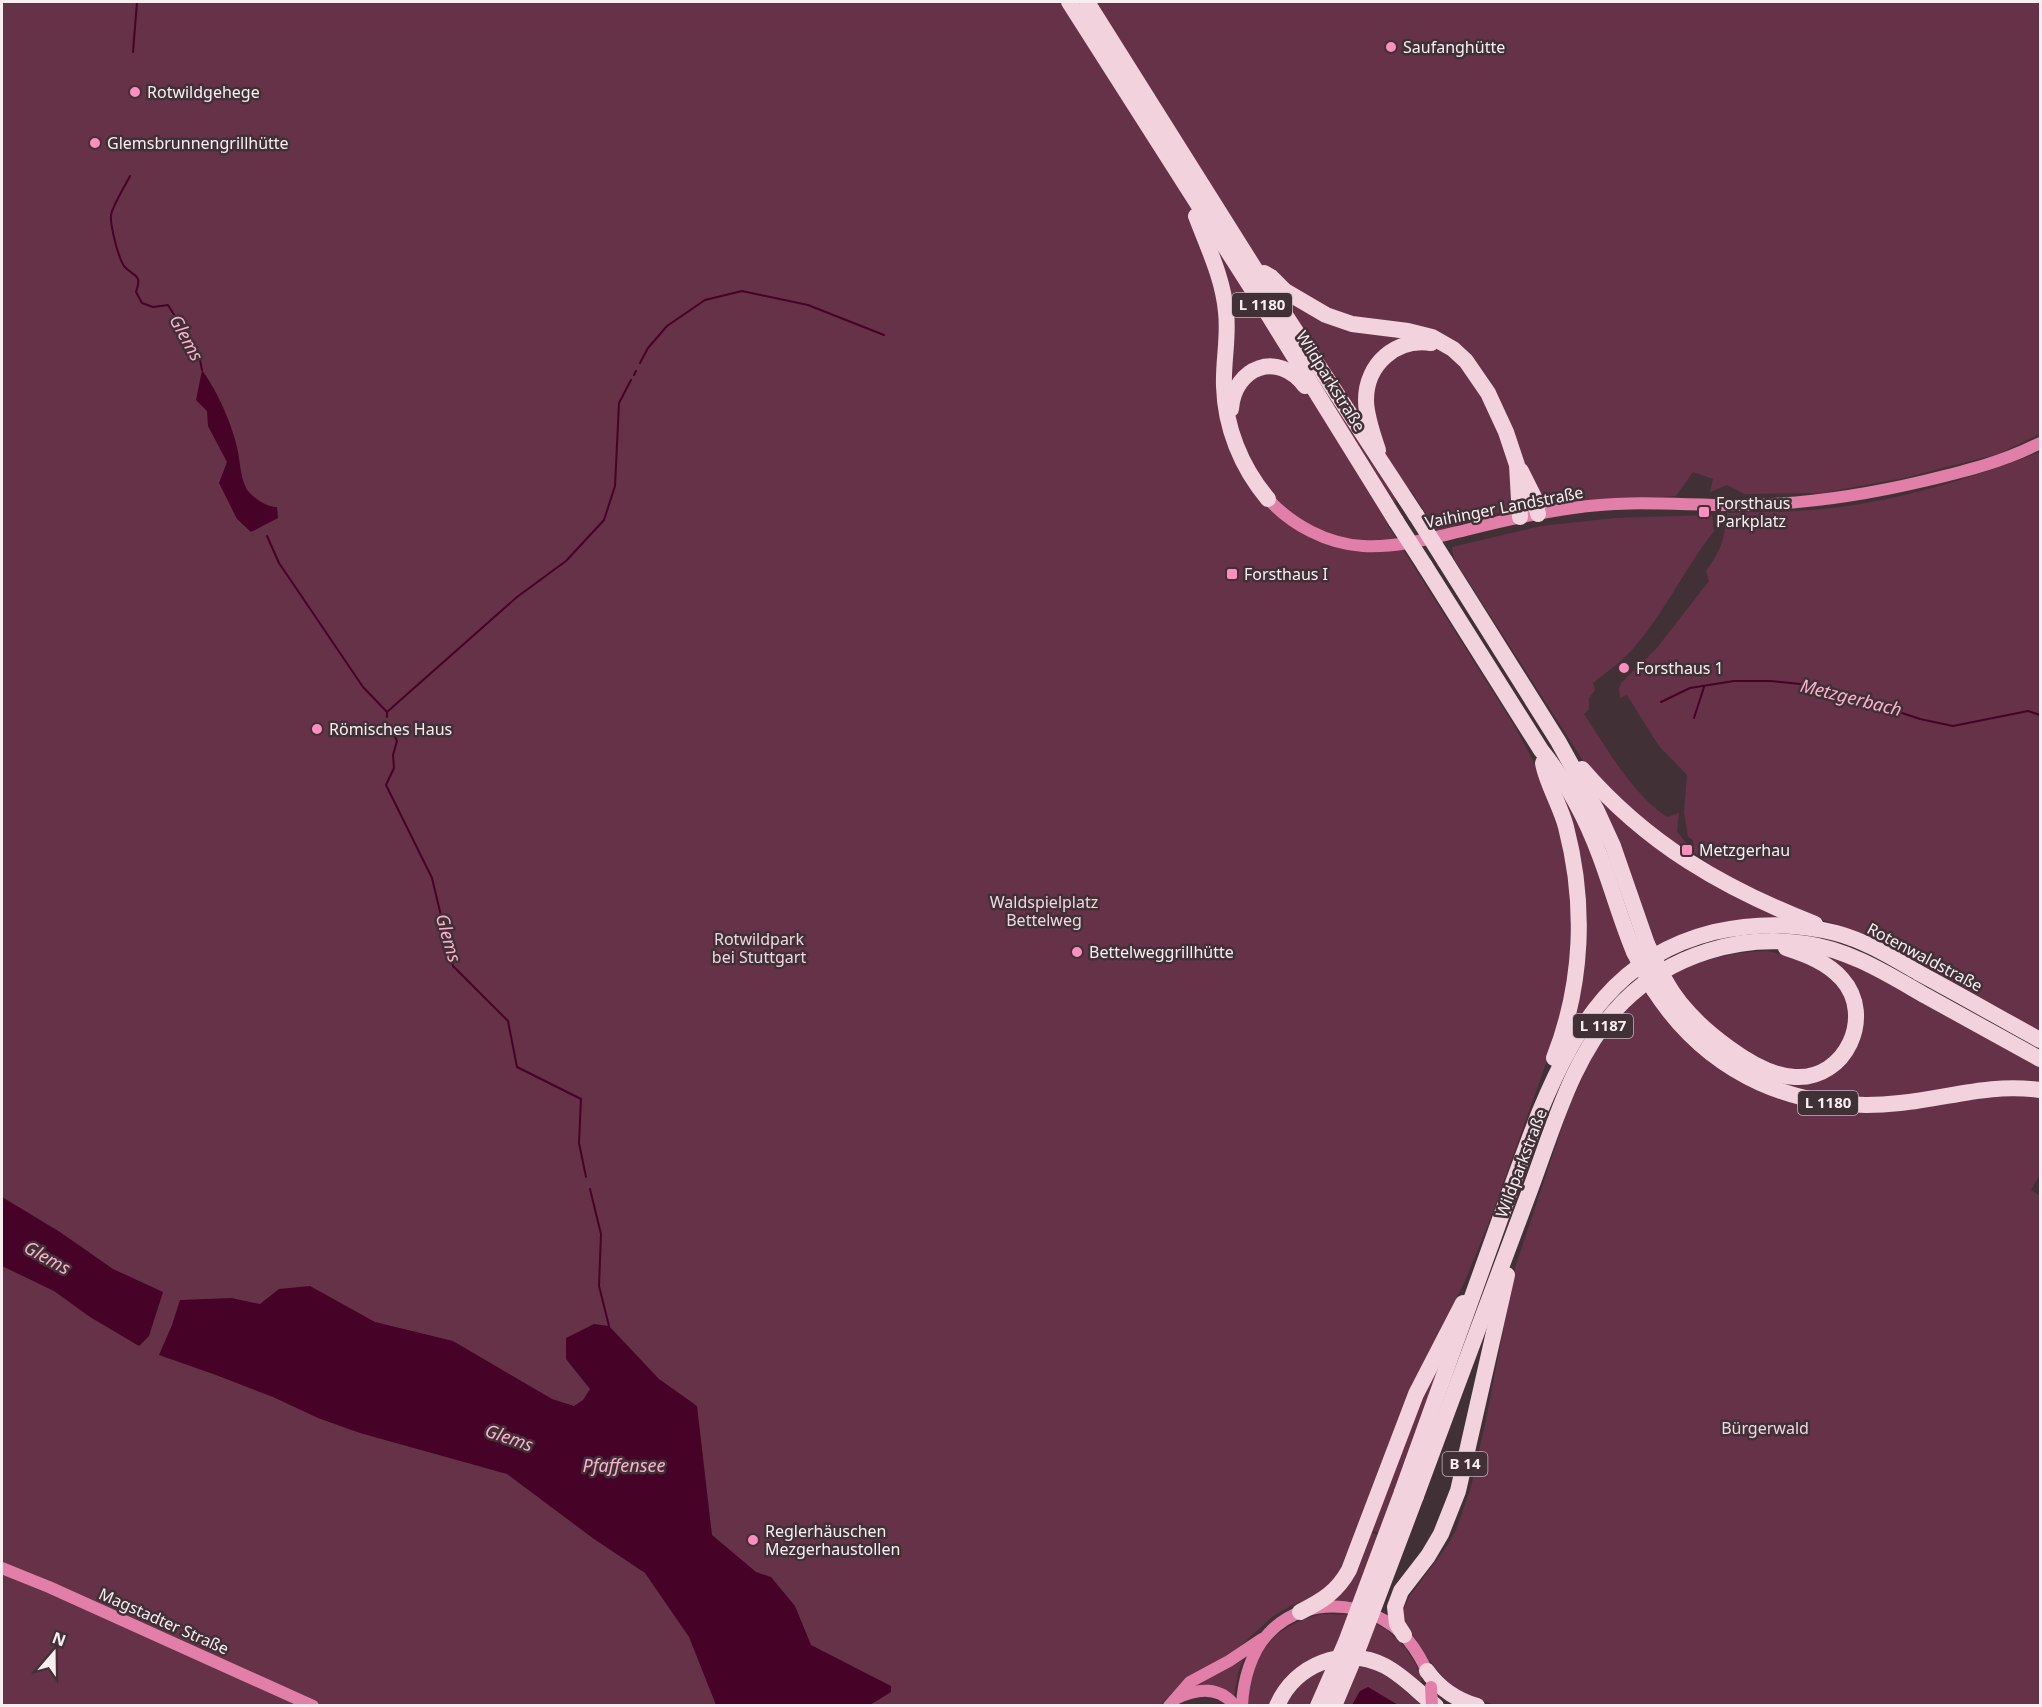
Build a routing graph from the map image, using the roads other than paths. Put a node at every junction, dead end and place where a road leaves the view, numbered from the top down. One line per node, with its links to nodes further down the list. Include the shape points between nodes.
1 (1069, 2): 3 (highway, Wildparkstraße / L 1180)
2 (1087, 2): 4 (highway, Wildparkstraße / L 1180)
3 (1184, 185): 6 (highway, L 1180, via 1215,260 1224,298 1224,385); 7 (highway, Wildparkstraße / L 1180)
4 (1253, 266): 5 (highway, L 1180, via 1326,315 1352,324 1421,334); 9 (highway, Wildparkstraße / L 1180)
5 (1447, 345): 9 (highway, L 1180, via 1407,344 1376,364 1369,380 1366,406); 10 (highway, L 1180, via 1480,378)
6 (1229, 422): 7 (highway, L 1180, via 1231,402 1240,380 1265,367 1298,376); 11 (highway, L 1180, via 1253,482)
7 (1339, 426): 15 (highway, Wildparkstraße / L 1180, bridge)
8 (2040, 443): 12 (main road, Vaihinger Landstraße, via 1981,467 1831,499 1745,505 1599,505)
9 (1383, 464): 14 (highway, Wildparkstraße / L 1180, bridge)
10 (1517, 465): 12 (highway, L 1180, via 1529,484); 13 (highway, L 1180)
11 (1268, 499): 13 (main road, Vaihinger Landstraße, via 1305,529 1342,543 1365,546 1420,541)
12 (1538, 514): 13 (main road, Vaihinger Landstraße)
13 (1520, 517)
14 (1558, 741): 16 (highway, L 1180, via 1609,799 1680,857 1745,894); 18 (highway, L 1180, via 1605,828)
15 (1541, 750): 18 (highway, L 1180, via 1581,812); 23 (highway, L 1187, via 1569,840 1580,923 1573,993)
16 (1836, 933): 20 (highway, Rotenwaldstraße / L 1187, via 1902,963); 23 (highway, Rotenwaldstraße / L 1187, via 1778,926 1736,928 1694,938 1650,959 1621,981 1592,1012 1569,1048)
17 (1765, 942): 19 (highway, L 1180, via 1818,960 1842,978 1853,996 1857,1017 1852,1041 1843,1055 1821,1072 1804,1077 1782,1075 1743,1058 1705,1030); 21 (highway, Rotenwaldstraße / L 1187, via 1808,944 1856,959); 24 (highway, Wildparkstraße / L 1187, via 1695,955 1655,976 1622,1003 1601,1028 1575,1074)
18 (1641, 948): 19 (highway, L 1180, bridge)
19 (1660, 986): 22 (highway, L 1180, via 1679,1024 1702,1047 1759,1083 1804,1099 1875,1106 1979,1089)
20 (2040, 1040)
21 (2040, 1059)
22 (2040, 1090)
23 (1544, 1103): 25 (highway, Wildparkstraße / L 1187)
24 (1526, 1199): 26 (highway, Wildparkstraße); 30 (highway, B 14, via 1460,1484 1450,1515 1430,1553 1401,1592 1395,1607 1397,1624)
25 (1479, 1276): 26 (highway, Wildparkstraße); 28 (highway, L 1187, via 1416,1394 1349,1570 1322,1601)
26 (1409, 1494): 37 (highway, bridge); 38 (highway, bridge, via 1360,1644)
27 (2, 1568): 33 (main road, Magstadter Straße)
28 (1300, 1612): 29 (main road, L 1187); 30 (main road, L 1187, via 1355,1608)
29 (1267, 1635): 32 (main road, L 1187, via 1193,1680); 35 (main road, L 1187, via 1246,1676)
30 (1404, 1635): 31 (main road, L 1187)
31 (1429, 1679): 39 (main road, L 1187, bridge); 40 (highway)
32 (1171, 1703): 34 (main road, L 1187, via 1194,1691 1207,1690 1225,1695)
33 (313, 1706)
34 (1235, 1706)
35 (1242, 1706)
36 (1276, 1706): 39 (highway, via 1303,1671 1322,1662 1346,1658 1367,1659 1384,1666)
37 (1318, 1706)
38 (1334, 1706)
39 (1434, 1706)
40 (1477, 1706)

